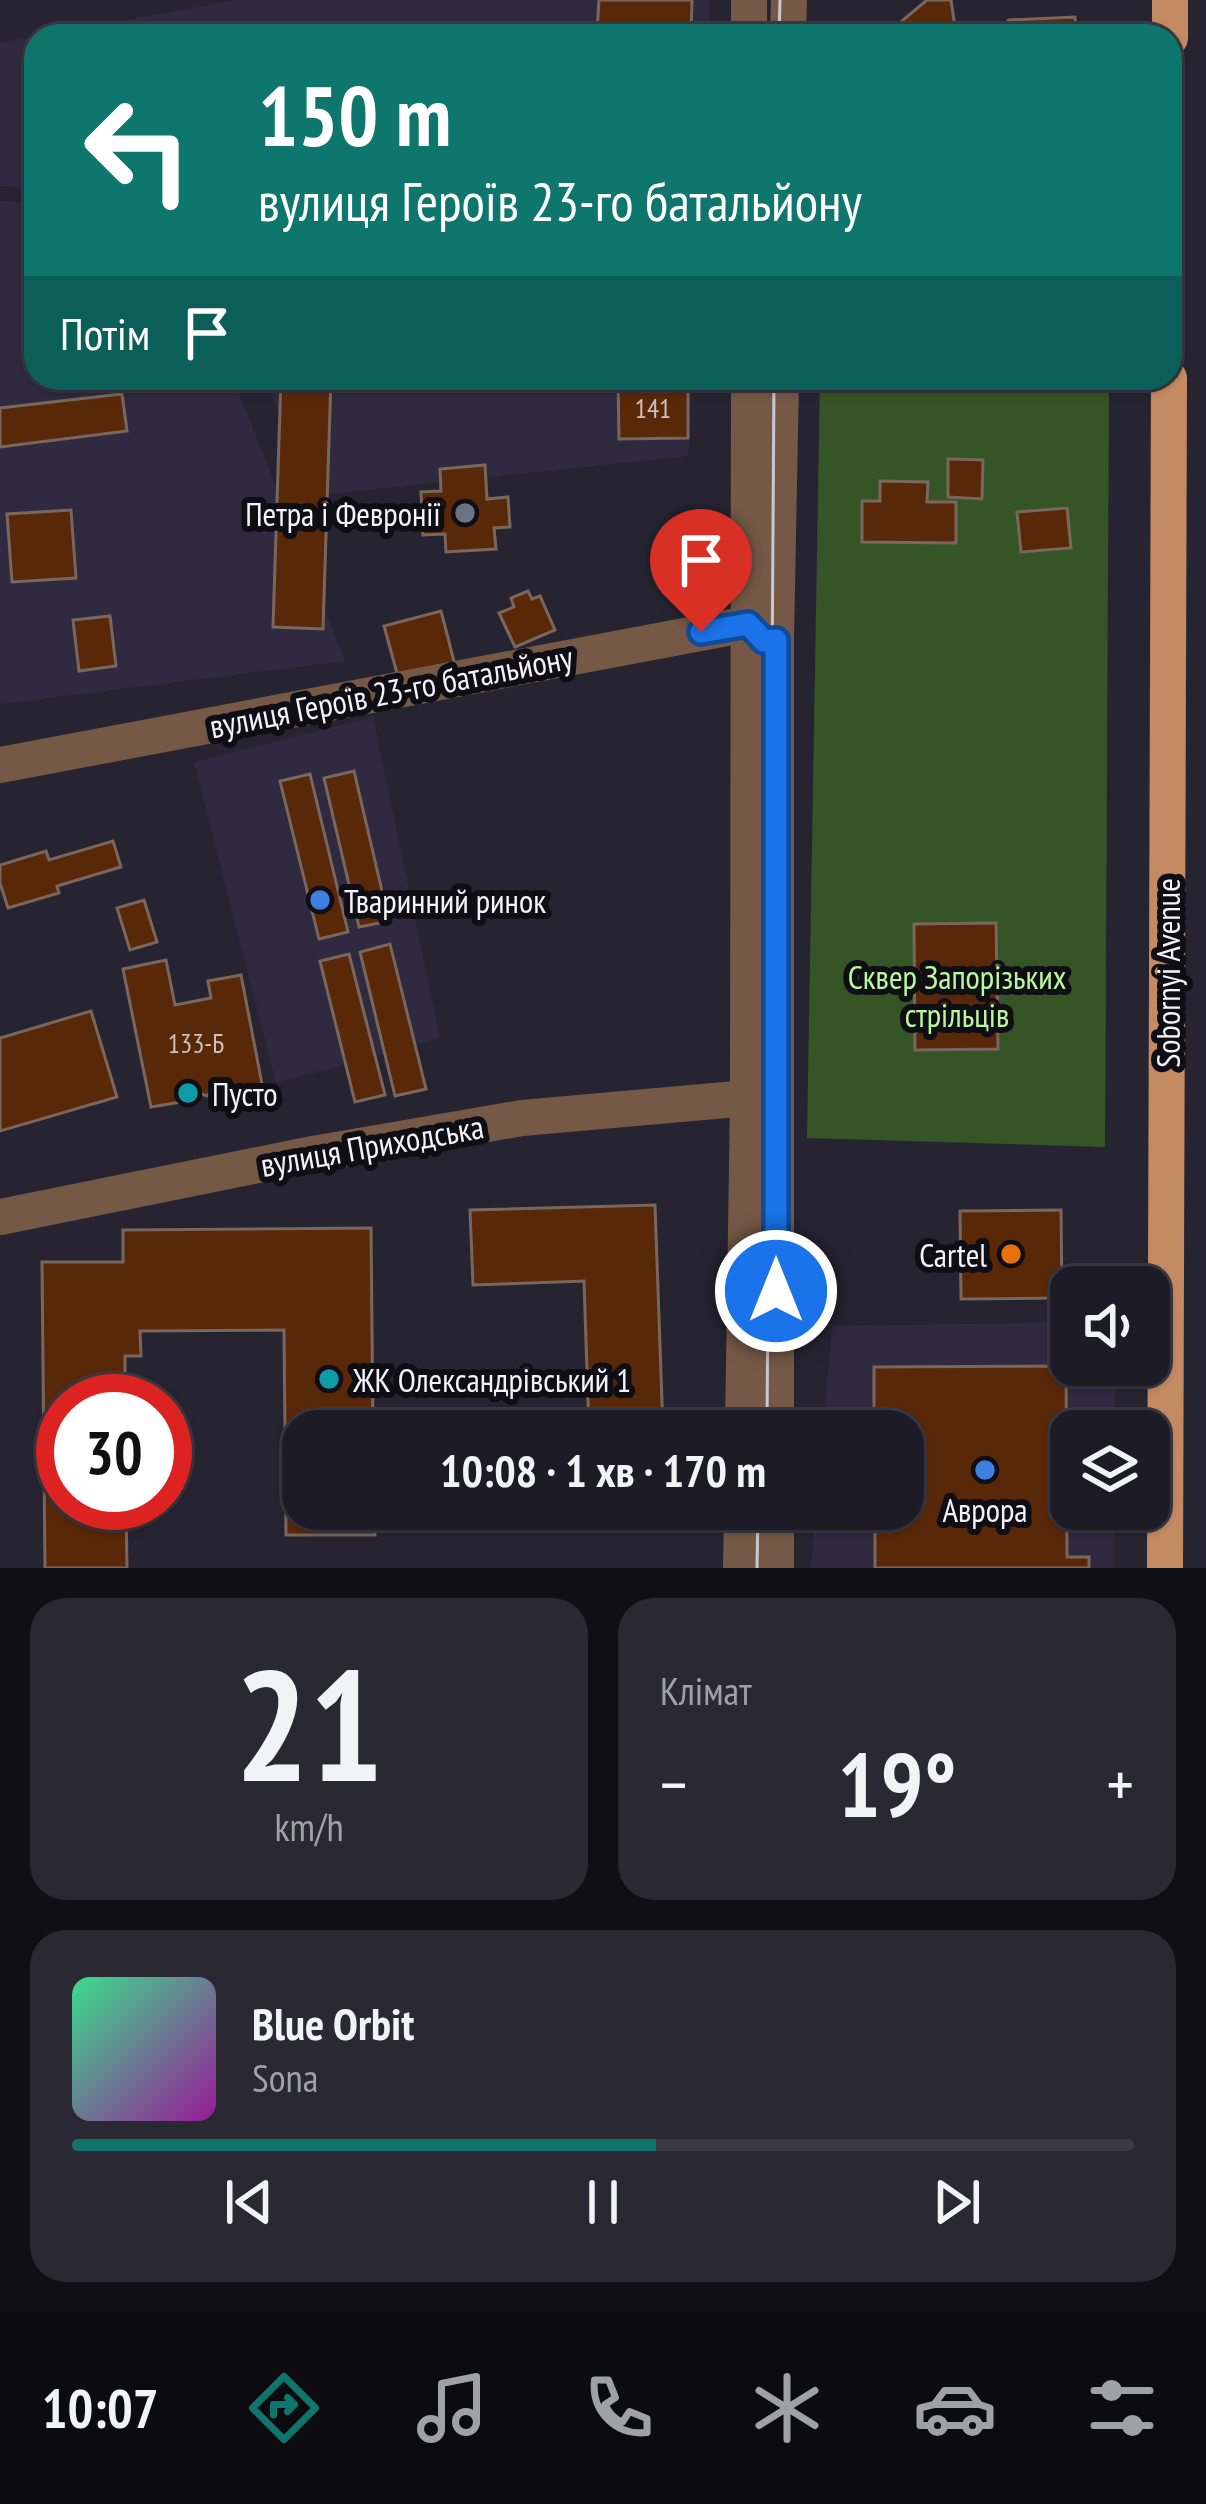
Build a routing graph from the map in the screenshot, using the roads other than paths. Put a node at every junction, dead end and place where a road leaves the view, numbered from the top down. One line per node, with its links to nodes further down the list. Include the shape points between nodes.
1 (749, 390): 4 (street)
2 (780, 390): 4 (street)
3 (1169, 390): 14 (main road, Sobornyi Avenue)
4 (762, 632): 5 (street, вулиця Героїв 23-го батальйону); 6 (street); 9 (street)
5 (0, 765)
6 (748, 1098): 7 (street, вулиця Приходська, via 522,1118); 8 (street)
7 (0, 1217)
8 (743, 1410)
9 (776, 1410)
10 (742, 1530): 12 (street)
11 (776, 1530): 13 (street)
12 (741, 1568)
13 (776, 1568)
14 (1165, 1568)

